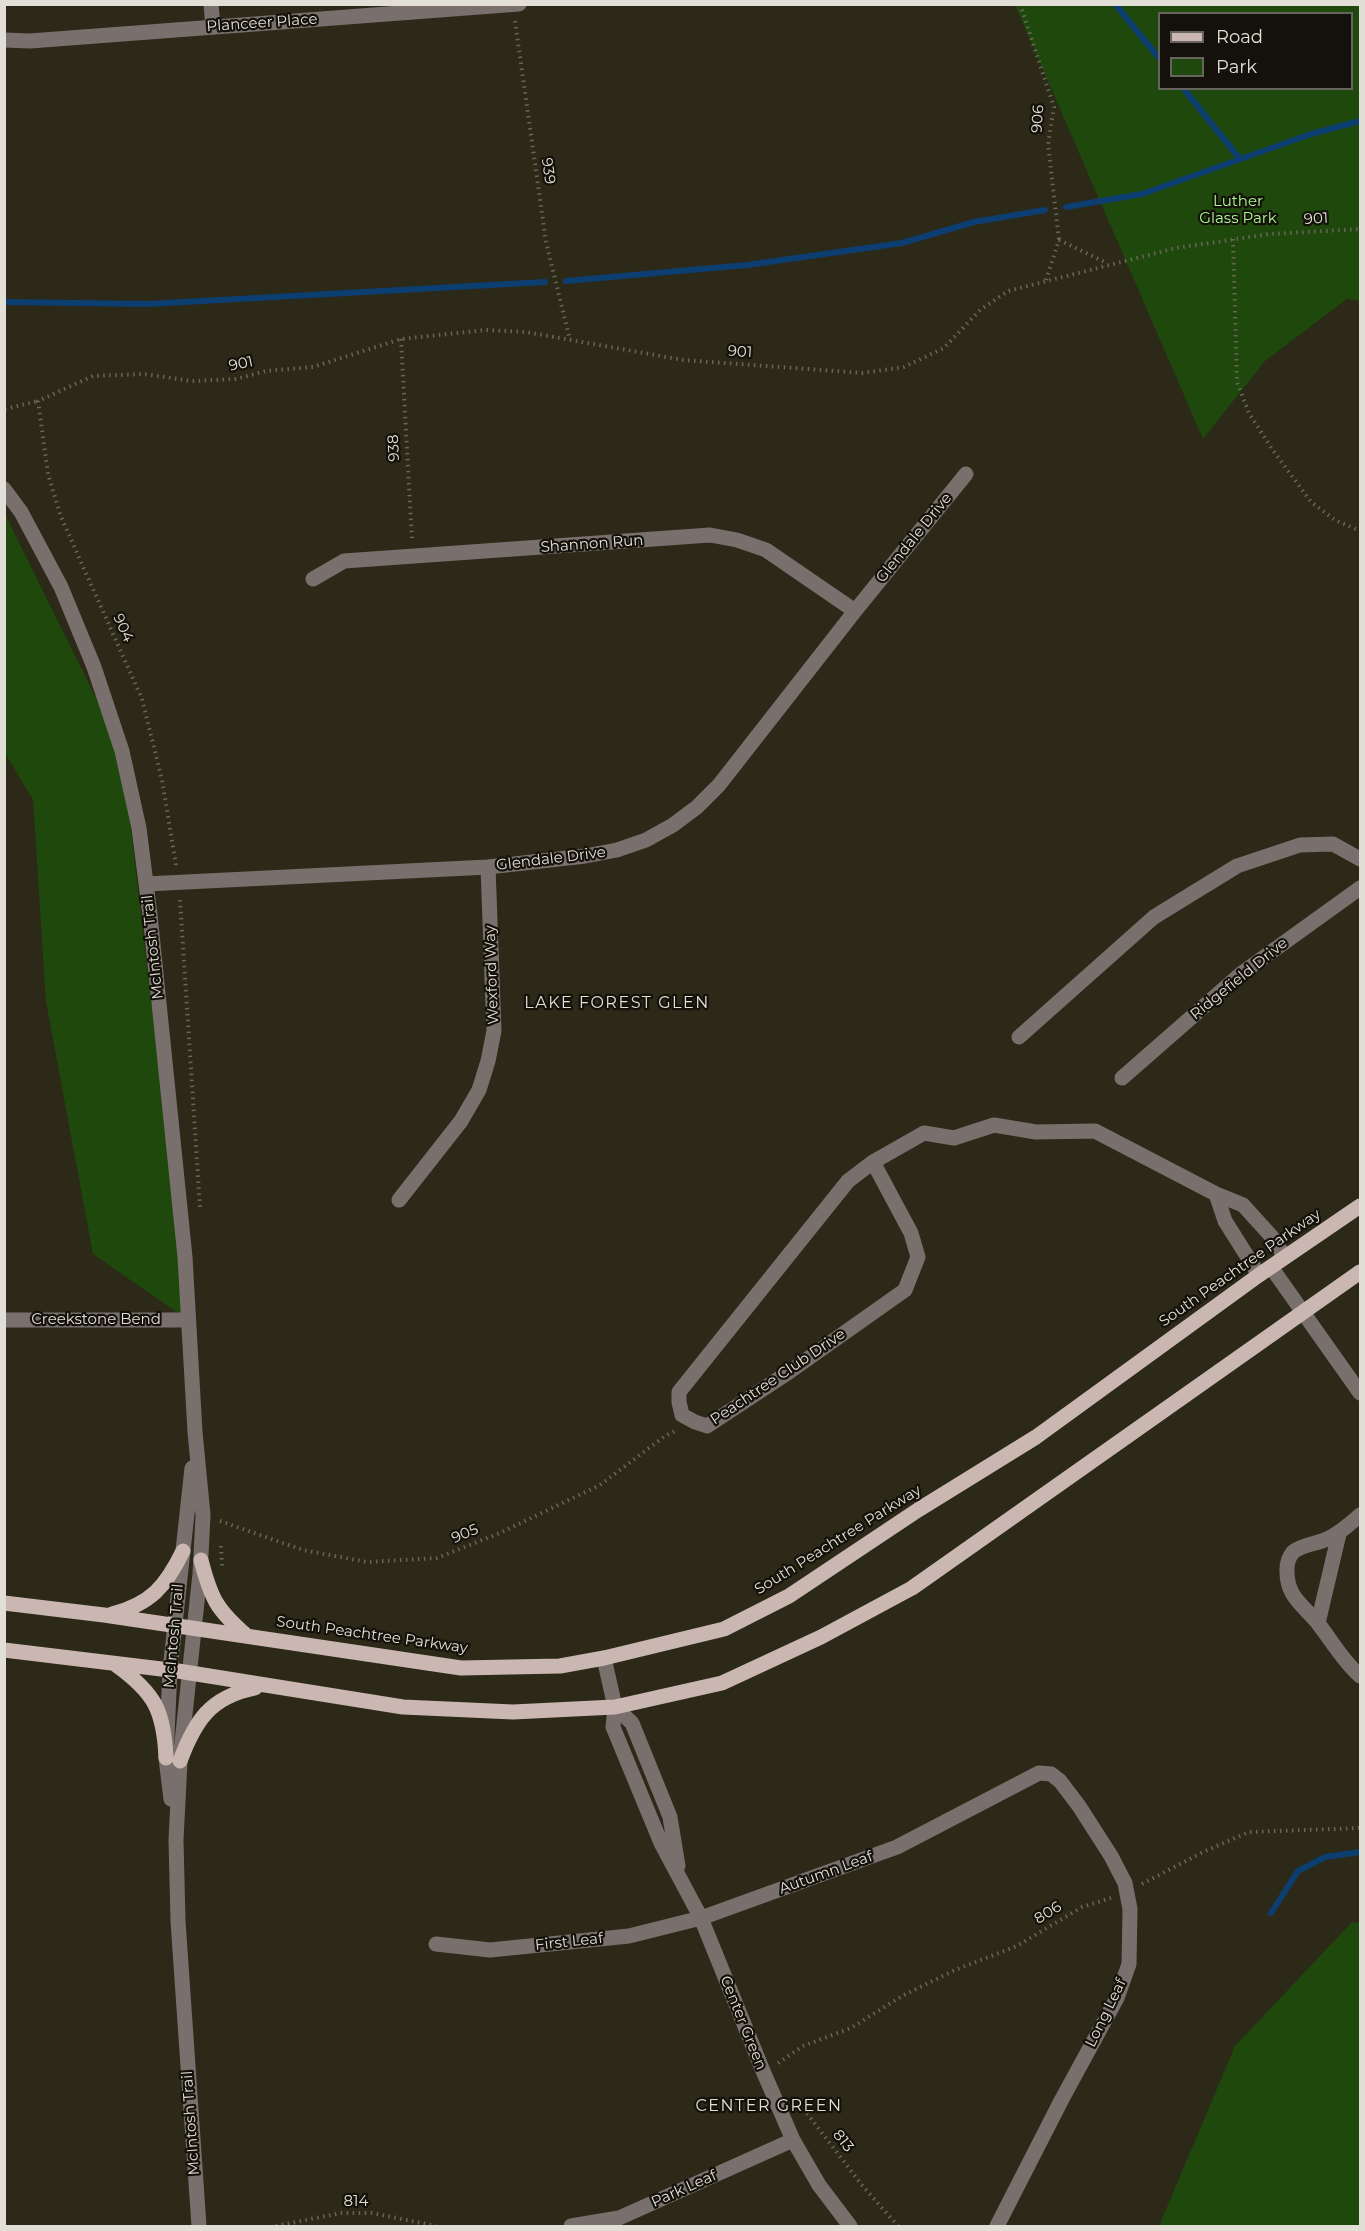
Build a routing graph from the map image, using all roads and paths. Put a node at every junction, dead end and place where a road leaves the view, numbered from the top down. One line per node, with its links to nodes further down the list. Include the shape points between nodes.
1 (211, 4): 5 (street)
2 (519, 4): 4 (street, Planceer Place)
3 (1020, 4): 9 (path, 906, via 1054,107 1048,144)
4 (513, 5): 5 (street, Planceer Place); 13 (path, 939, via 546,242)
5 (213, 27): 6 (street, Planceer Place)
6 (4, 40)
7 (1360, 229): 8 (path, 901)
8 (1233, 239): 10 (path, 901); 18 (path, via 1237,382 1249,413 1311,502 1335,520)
9 (1059, 240): 10 (path); 11 (path, 906)
10 (1108, 264): 11 (path, 901)
11 (1046, 280): 13 (path, 901, via 1008,291 980,310 944,348 903,367 863,373 683,360)
12 (401, 339): 13 (path, 901, via 486,330); 14 (path, 901, via 313,367 266,371 236,379 192,381 144,374 93,376); 19 (path, 938)
13 (570, 340)
14 (38, 401): 15 (path); 24 (path, 904, via 48,474 61,517 142,699 162,780)
15 (5, 409)
16 (966, 474): 21 (street, Glendale Drive)
17 (4, 489): 25 (street, McIntosh Trail, via 21,512 61,587 94,667 122,751 139,828)
18 (1360, 531)
19 (413, 557): 20 (street, Shannon Run, via 344,561); 21 (street, Shannon Run, via 710,535 766,550)
20 (313, 579)
21 (855, 611): 23 (street, Glendale Drive, via 719,785 673,825 617,850)
22 (1360, 859): 28 (street, via 1333,844 1300,845 1237,866 1155,917)
23 (488, 867): 24 (street, Glendale Drive); 32 (street, Wexford Way, via 494,1031 488,1061 479,1090 461,1121)
24 (179, 883): 25 (street, Glendale Drive); 27 (path, 904)
25 (146, 884): 39 (street, McIntosh Trail, via 185,1257)
26 (1360, 888): 29 (street, Ridgefield Drive, via 1242,973)
27 (183, 928)
28 (1019, 1037)
29 (1122, 1078)
30 (873, 1162): 31 (street, Peachtree Club Drive, via 924,1133 954,1138 994,1125 1036,1132 1095,1131); 41 (street, Peachtree Club Drive, via 848,1181 679,1392 682,1414); 41 (street, Peachtree Club Drive, via 911,1233 918,1257 905,1290 707,1426)
31 (1216, 1194): 34 (street, Peachtree Club Drive, via 1243,1205); 35 (street, via 1225,1221)
32 (399, 1200)
33 (1360, 1206): 34 (main road, South Peachtree Parkway)
34 (1285, 1257): 35 (main road, South Peachtree Parkway)
35 (1265, 1270): 37 (street); 55 (main road, South Peachtree Parkway, via 1036,1437 789,1596 724,1629)
36 (1360, 1272): 37 (main road)
37 (1304, 1312): 40 (street); 61 (main road, via 912,1588 722,1683)
38 (4, 1320): 39 (street, Creekstone Bend)
39 (188, 1320): 42 (street, McIntosh Trail)
40 (1360, 1393)
41 (695, 1422): 44 (path, 905, via 664,1436 600,1485 437,1558 367,1562 303,1550)
42 (195, 1432): 46 (street, McIntosh Trail); 47 (street, McIntosh Trail, via 203,1515)
43 (1360, 1515): 45 (street)
44 (220, 1521)
45 (1339, 1534): 50 (street); 50 (street, via 1301,1547 1287,1564 1286,1580 1292,1595)
46 (183, 1551): 49 (main road, via 171,1576 154,1596 130,1609); 51 (street, McIntosh Trail)
47 (201, 1560): 52 (street, McIntosh Trail); 53 (main road, via 208,1590 224,1616)
48 (4, 1603): 49 (main road, South Peachtree Parkway)
49 (104, 1616): 51 (main road, South Peachtree Parkway)
50 (1318, 1623): 59 (street)
51 (174, 1626): 52 (main road, South Peachtree Parkway); 57 (street, McIntosh Trail)
52 (194, 1628): 53 (main road, South Peachtree Parkway); 58 (street, McIntosh Trail)
53 (248, 1636): 55 (main road, South Peachtree Parkway, via 461,1668 560,1666)
54 (4, 1650): 56 (main road)
55 (604, 1658): 61 (street)
56 (114, 1663): 57 (main road); 62 (main road, via 137,1680 154,1703)
57 (170, 1670): 58 (main road); 62 (street, McIntosh Trail)
58 (190, 1673): 60 (main road); 62 (street, McIntosh Trail)
59 (1360, 1676)
60 (267, 1686): 61 (main road, via 403,1707 513,1712); 62 (main road, via 237,1692 210,1708)
61 (615, 1707): 66 (street, Center Green, via 632,1723 670,1817 680,1878)
62 (173, 1760): 71 (street, McIntosh Trail, via 178,1921)
63 (947, 1820): 65 (street, Long Leaf, via 1038,1773 1051,1774 1079,1806 1111,1856); 66 (street, Autumn Leaf, via 897,1847)
64 (1360, 1828): 65 (path, 806, via 1250,1832)
65 (1127, 1892): 68 (path, 806, via 1082,1907 1017,1946 954,1970 850,2028 803,2046); 77 (street, Long Leaf, via 1129,1964 1117,1998)
66 (701, 1918): 67 (street, First Leaf, via 629,1936 502,1949); 68 (street, Center Green)
67 (436, 1944)
68 (763, 2071): 70 (street, Center Green)
69 (792, 2092): 76 (path, 813)
70 (793, 2140): 74 (street, Park Leaf, via 619,2218); 75 (street, Center Green, via 819,2185)
71 (199, 2226)
72 (276, 2226): 73 (path, 814, via 341,2213 372,2213)
73 (436, 2226)
74 (571, 2226)
75 (850, 2226)
76 (898, 2226)
77 (997, 2226)

